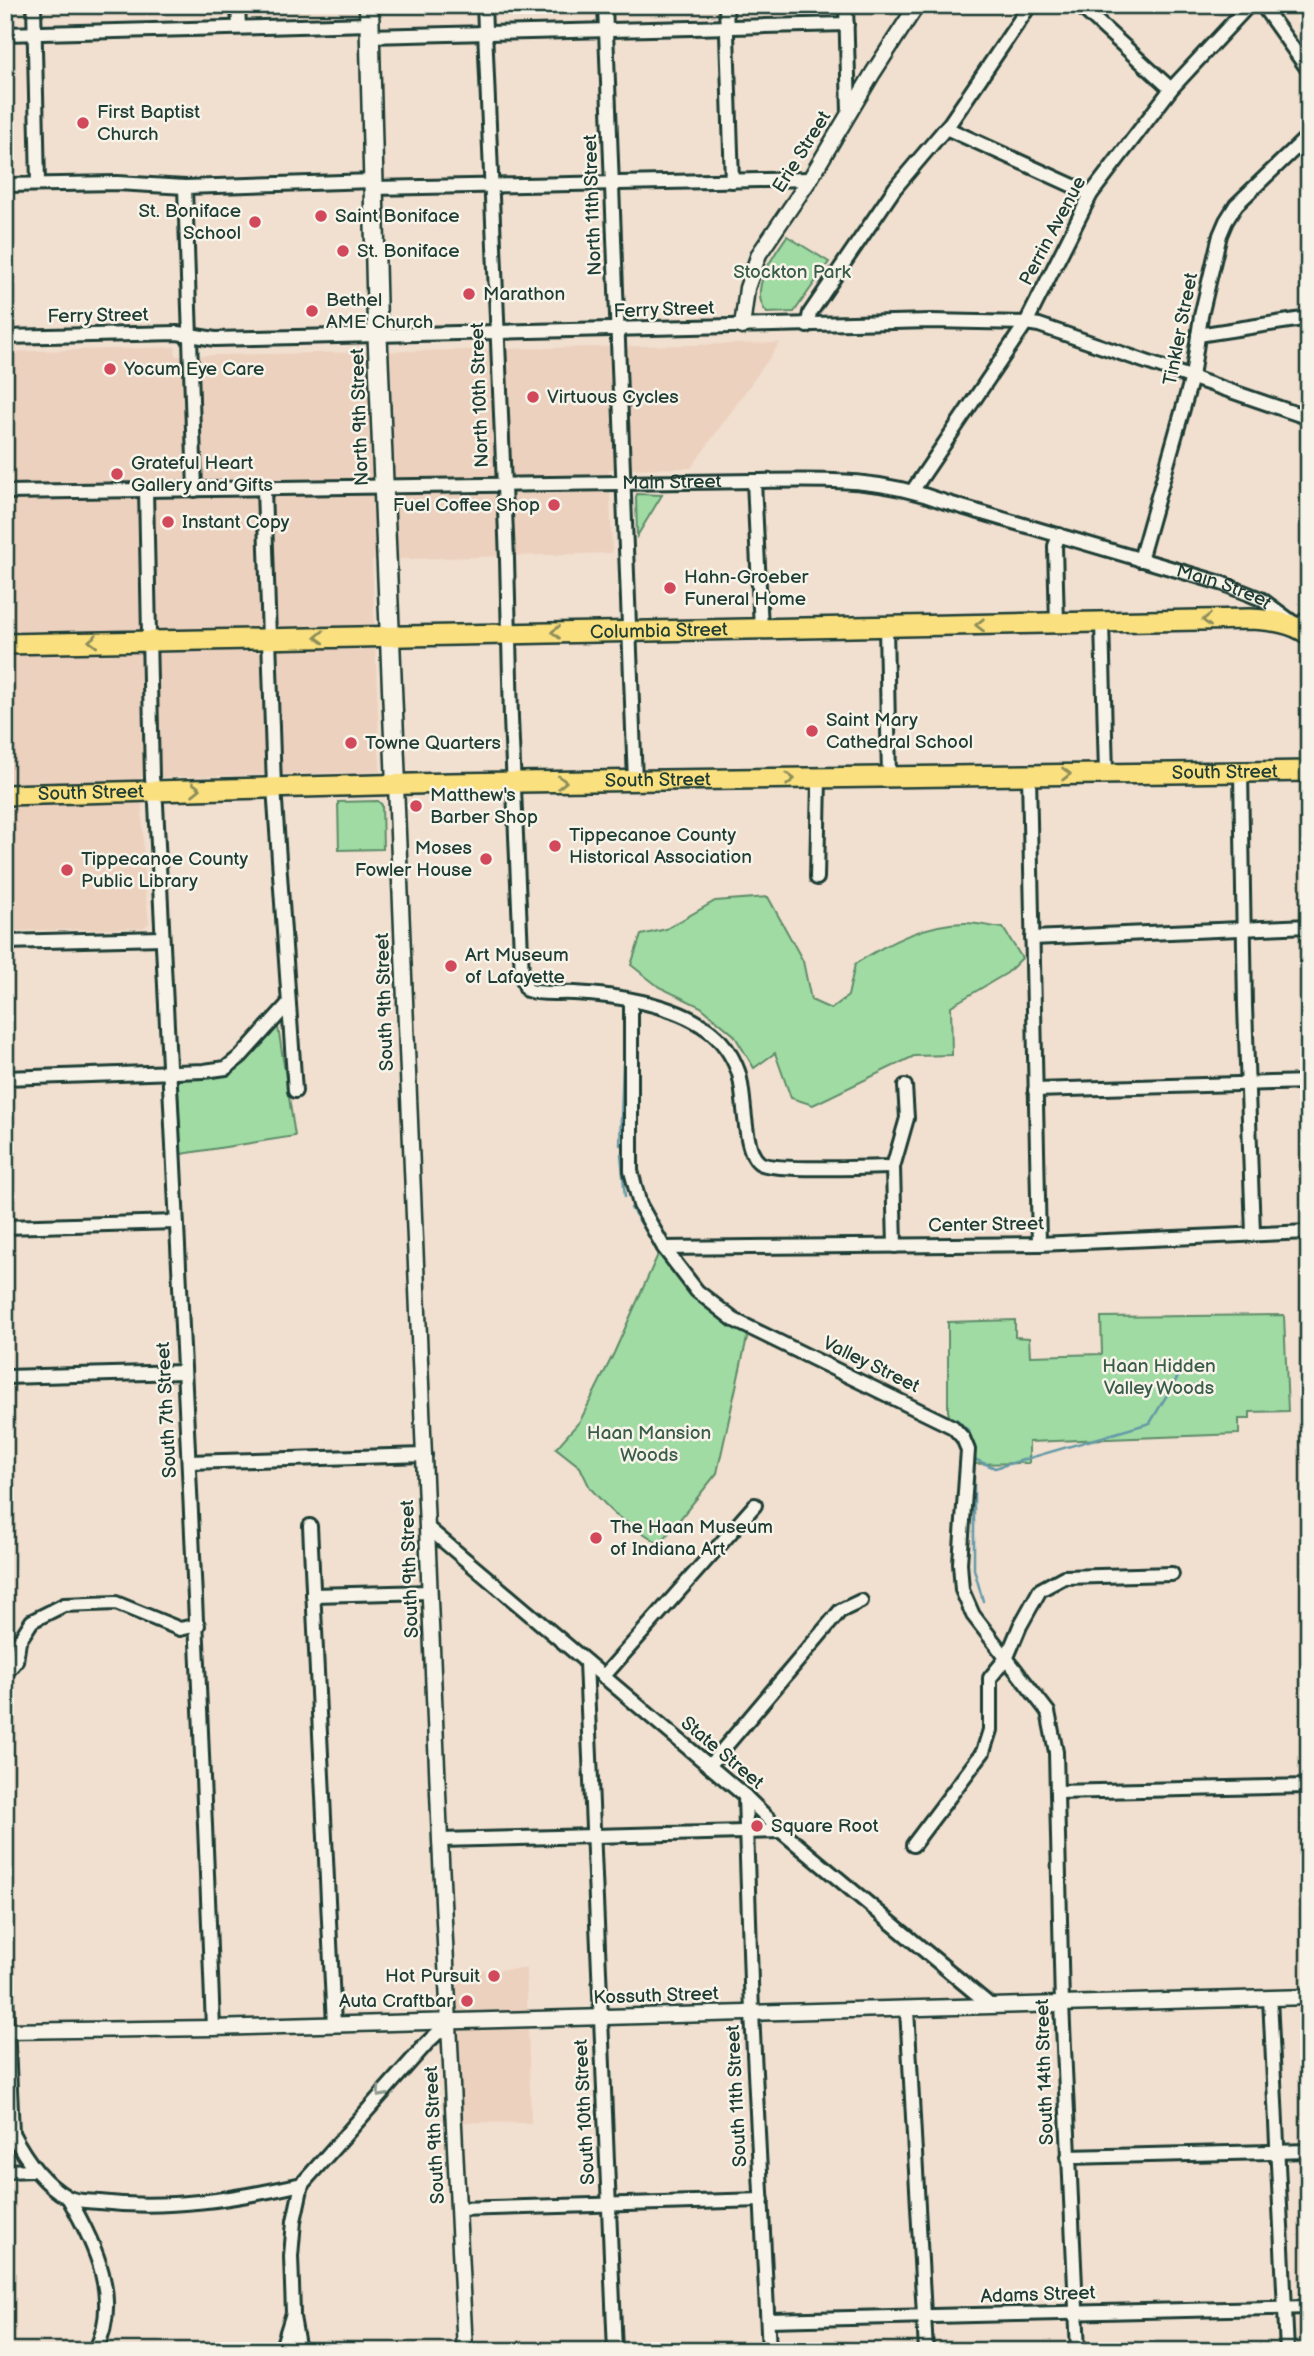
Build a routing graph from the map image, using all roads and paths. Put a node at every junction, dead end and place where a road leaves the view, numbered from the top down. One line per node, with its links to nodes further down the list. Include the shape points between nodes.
1 (34, 5): 18 (street)
2 (238, 5): 14 (street)
3 (369, 5): 16 (main road, North 9th Street)
4 (484, 5): 19 (street, North 10th Street)
5 (605, 5): 17 (street, North 11th Street)
6 (726, 5): 15 (street)
7 (846, 5): 13 (street)
8 (917, 5): 23 (street, Erie Street)
9 (1030, 5): 24 (street)
10 (1079, 5): 22 (street)
11 (1249, 5): 22 (street, Perrin Avenue)
12 (1262, 5): 21 (street)
13 (846, 24): 15 (street); 23 (street)
14 (239, 27): 16 (street); 18 (street)
15 (728, 28): 17 (street); 27 (street)
16 (369, 30): 19 (street); 30 (main road, North 9th Street)
17 (606, 30): 19 (street); 28 (street, North 11th Street)
18 (36, 33): 20 (street); 29 (street)
19 (485, 33): 32 (street, North 10th Street)
20 (5, 34)
21 (1309, 71)
22 (1171, 89): 34 (street, Perrin Avenue)
23 (849, 112): 26 (street, Erie Street)
24 (946, 128): 34 (street); 37 (street, via 895,188 810,313)
25 (1309, 135): 42 (street, Tinkler Street, via 1226,220)
26 (810, 179): 27 (street); 38 (street, Erie Street, via 759,254 747,288)
27 (732, 181): 28 (street)
28 (611, 183): 32 (street); 39 (street, North 11th Street)
29 (38, 184): 31 (street); 33 (street)
30 (374, 184): 32 (street); 33 (street); 41 (main road, North 9th Street)
31 (5, 185)
32 (492, 185): 40 (street, North 10th Street)
33 (186, 187): 43 (street)
34 (1091, 194): 36 (street, Perrin Avenue)
35 (1309, 318): 42 (street)
36 (1026, 323): 37 (street, Ferry Street); 45 (street, Ferry Street); 53 (street, Perrin Avenue)
37 (807, 326): 38 (street, Ferry Street)
38 (742, 327): 39 (street, Ferry Street)
39 (617, 330): 40 (street, Ferry Street); 49 (street, North 11th Street)
40 (497, 333): 41 (street, Ferry Street); 48 (street, North 10th Street)
41 (378, 335): 43 (street, Ferry Street); 50 (main road, North 9th Street)
42 (1198, 335): 45 (street, Tinkler Street)
43 (190, 336): 44 (street, Ferry Street); 52 (street)
44 (5, 337)
45 (1192, 377): 46 (street, Ferry Street); 57 (street, Tinkler Street)
46 (1309, 418)
47 (754, 481): 49 (street, Main Street); 53 (street, Main Street, via 871,482); 64 (street)
48 (503, 484): 49 (street, Main Street); 50 (street, Main Street); 66 (street, North 10th Street)
49 (622, 484): 65 (street, North 11th Street)
50 (384, 487): 51 (street, Main Street); 67 (main road, North 9th Street)
51 (264, 489): 52 (street, Main Street); 68 (street)
52 (195, 490): 54 (street, Main Street)
53 (913, 490): 56 (street, Main Street)
54 (146, 491): 55 (street, Main Street); 69 (street, South 7th Street)
55 (5, 492)
56 (1059, 536): 57 (street, Main Street); 61 (street, via 1055,546)
57 (1140, 559): 58 (street, Main Street)
58 (1244, 593): 59 (street, via 1253,606); 63 (street, Main Street)
59 (1250, 619): 60 (main road, Columbia Street, one-way to 60); 63 (main road, Columbia Street)
60 (1102, 622): 61 (main road, Columbia Street); 73 (street)
61 (1057, 624): 62 (main road, Columbia Street, one-way to 62)
62 (886, 626): 64 (main road, Columbia Street); 75 (street)
63 (1306, 627)
64 (761, 629): 65 (main road, Columbia Street)
65 (628, 631): 66 (main road, Columbia Street, one-way to 66); 77 (street, North 11th Street)
66 (509, 633): 67 (main road, Columbia Street); 78 (street, North 10th Street)
67 (389, 635): 68 (main road, Columbia Street, one-way to 68); 79 (main road, North 9th Street)
68 (268, 638): 69 (main road, Columbia Street); 80 (street)
69 (149, 640): 70 (main road, Columbia Street, one-way to 70); 81 (street, South 7th Street)
70 (5, 644)
71 (1309, 771): 72 (main road, South Street)
72 (1241, 772): 73 (main road, South Street); 85 (street)
73 (1106, 773): 74 (main road, South Street, one-way to 73)
74 (1029, 775): 75 (main road, South Street); 87 (street)
75 (889, 777): 76 (main road, South Street)
76 (819, 778): 77 (main road, South Street, one-way to 76); 83 (street)
77 (635, 781): 78 (main road, South Street, one-way to 77)
78 (513, 783): 79 (main road, South Street); 89 (street, via 522,977 527,990)
79 (396, 785): 80 (main road, South Street); 108 (street, South 9th Street)
80 (274, 787): 81 (main road, South Street, one-way to 80); 90 (street)
81 (154, 790): 82 (main road, South Street); 86 (street, South 7th Street)
82 (5, 795)
83 (817, 878)
84 (1309, 926): 85 (street)
85 (1243, 928): 87 (street); 94 (street)
86 (162, 938): 88 (street); 91 (street, South 7th Street)
87 (1032, 938): 96 (street)
88 (5, 942)
89 (631, 1001): 98 (street, via 683,1015 724,1045 743,1086 750,1147 761,1163); 105 (street, Valley Street, via 631,1171 640,1205)
90 (288, 1004): 91 (street, via 226,1068); 97 (street)
91 (169, 1072): 92 (street); 99 (street, South 7th Street)
92 (5, 1078)
93 (1309, 1082): 94 (street)
94 (1248, 1083): 96 (street); 102 (street)
95 (905, 1086): 98 (street, via 907,1118)
96 (1035, 1090): 103 (street)
97 (295, 1091)
98 (893, 1167): 104 (street)
99 (176, 1222): 100 (street); 106 (street, South 7th Street)
100 (5, 1227)
101 (1309, 1232): 102 (street, Center Street)
102 (1253, 1233): 103 (street, Center Street)
103 (1039, 1244): 104 (street, Center Street)
104 (895, 1246): 105 (street, Center Street)
105 (664, 1248): 118 (street, Valley Street, via 697,1291 734,1320 953,1427 963,1438 968,1450 962,1590 973,1615)
106 (183, 1372): 107 (street); 109 (street, South 7th Street)
107 (5, 1377)
108 (425, 1455): 109 (street); 112 (street, South 9th Street)
109 (189, 1462): 117 (street, South 7th Street)
110 (754, 1505): 121 (street)
111 (310, 1526): 115 (street)
112 (428, 1528): 114 (street, South 9th Street); 119 (street, State Street)
113 (1172, 1574): 118 (street, via 1064,1577 1040,1590)
114 (430, 1592): 115 (street); 129 (street, South 9th Street)
115 (313, 1594): 140 (street)
116 (861, 1601): 122 (street, via 840,1611)
117 (198, 1625): 120 (street, via 180,1629 116,1603 64,1605 32,1621 19,1641 16,1661); 141 (street, South 7th Street)
118 (1007, 1657): 124 (street, Valley Street, via 1048,1712); 130 (street, via 990,1678 990,1730 983,1752)
119 (586, 1662): 121 (street, State Street); 128 (street, South 10th Street)
120 (5, 1674)
121 (603, 1677): 122 (street, State Street)
122 (709, 1766): 125 (street, State Street)
123 (1309, 1786): 124 (street)
124 (1057, 1792): 134 (street, South 14th Street)
125 (745, 1796): 126 (street, State Street); 127 (street, South 11th Street)
126 (781, 1830): 127 (street); 135 (street, State Street)
127 (748, 1831): 128 (street); 137 (street, South 11th Street)
128 (592, 1836): 129 (street); 138 (street, South 10th Street)
129 (440, 1840): 139 (street, South 9th Street)
130 (913, 1845)
131 (5, 1979): 142 (street)
132 (1309, 1997): 133 (street, Kossuth Street)
133 (1270, 1998): 134 (street, Kossuth Street); 146 (street)
134 (1062, 2004): 135 (street, Kossuth Street); 147 (street, South 14th Street)
135 (991, 2006): 136 (street, Kossuth Street)
136 (907, 2008): 137 (street, Kossuth Street); 159 (street)
137 (752, 2013): 138 (street, Kossuth Street); 152 (street, South 11th Street)
138 (600, 2017): 139 (street, Kossuth Street); 153 (street, South 10th Street)
139 (449, 2022): 140 (street, Kossuth Street); 150 (street, one-way to 150); 154 (street, South 9th Street)
140 (334, 2025): 141 (street, Kossuth Street)
141 (213, 2028): 142 (street, Kossuth Street)
142 (7, 2031): 143 (street)
143 (12, 2133): 144 (street); 148 (street)
144 (5, 2148)
145 (1309, 2151): 146 (street)
146 (1278, 2152): 147 (street); 156 (street)
147 (1068, 2157): 158 (street, South 14th Street)
148 (35, 2170): 149 (street); 151 (street)
149 (5, 2171)
150 (302, 2184): 151 (street, via 234,2198 156,2205); 157 (street, via 293,2221)
151 (69, 2199): 161 (street, via 99,2258 104,2287 106,2318)
152 (762, 2200): 153 (street); 160 (street, South 11th Street)
153 (608, 2206): 154 (street); 165 (street, South 10th Street)
154 (458, 2209): 164 (street, South 9th Street)
155 (1309, 2307): 156 (street, Adams Street)
156 (1284, 2308): 158 (street, Adams Street); 169 (street)
157 (293, 2313): 162 (street); 163 (street)
158 (1076, 2313): 159 (street, Adams Street); 168 (street, South 14th Street)
159 (925, 2317): 160 (street, Adams Street); 167 (street)
160 (768, 2320): 166 (street, South 11th Street)
161 (95, 2351)
162 (281, 2351)
163 (299, 2351)
164 (465, 2351)
165 (615, 2351)
166 (769, 2351)
167 (926, 2351)
168 (1078, 2351)
169 (1287, 2351)

